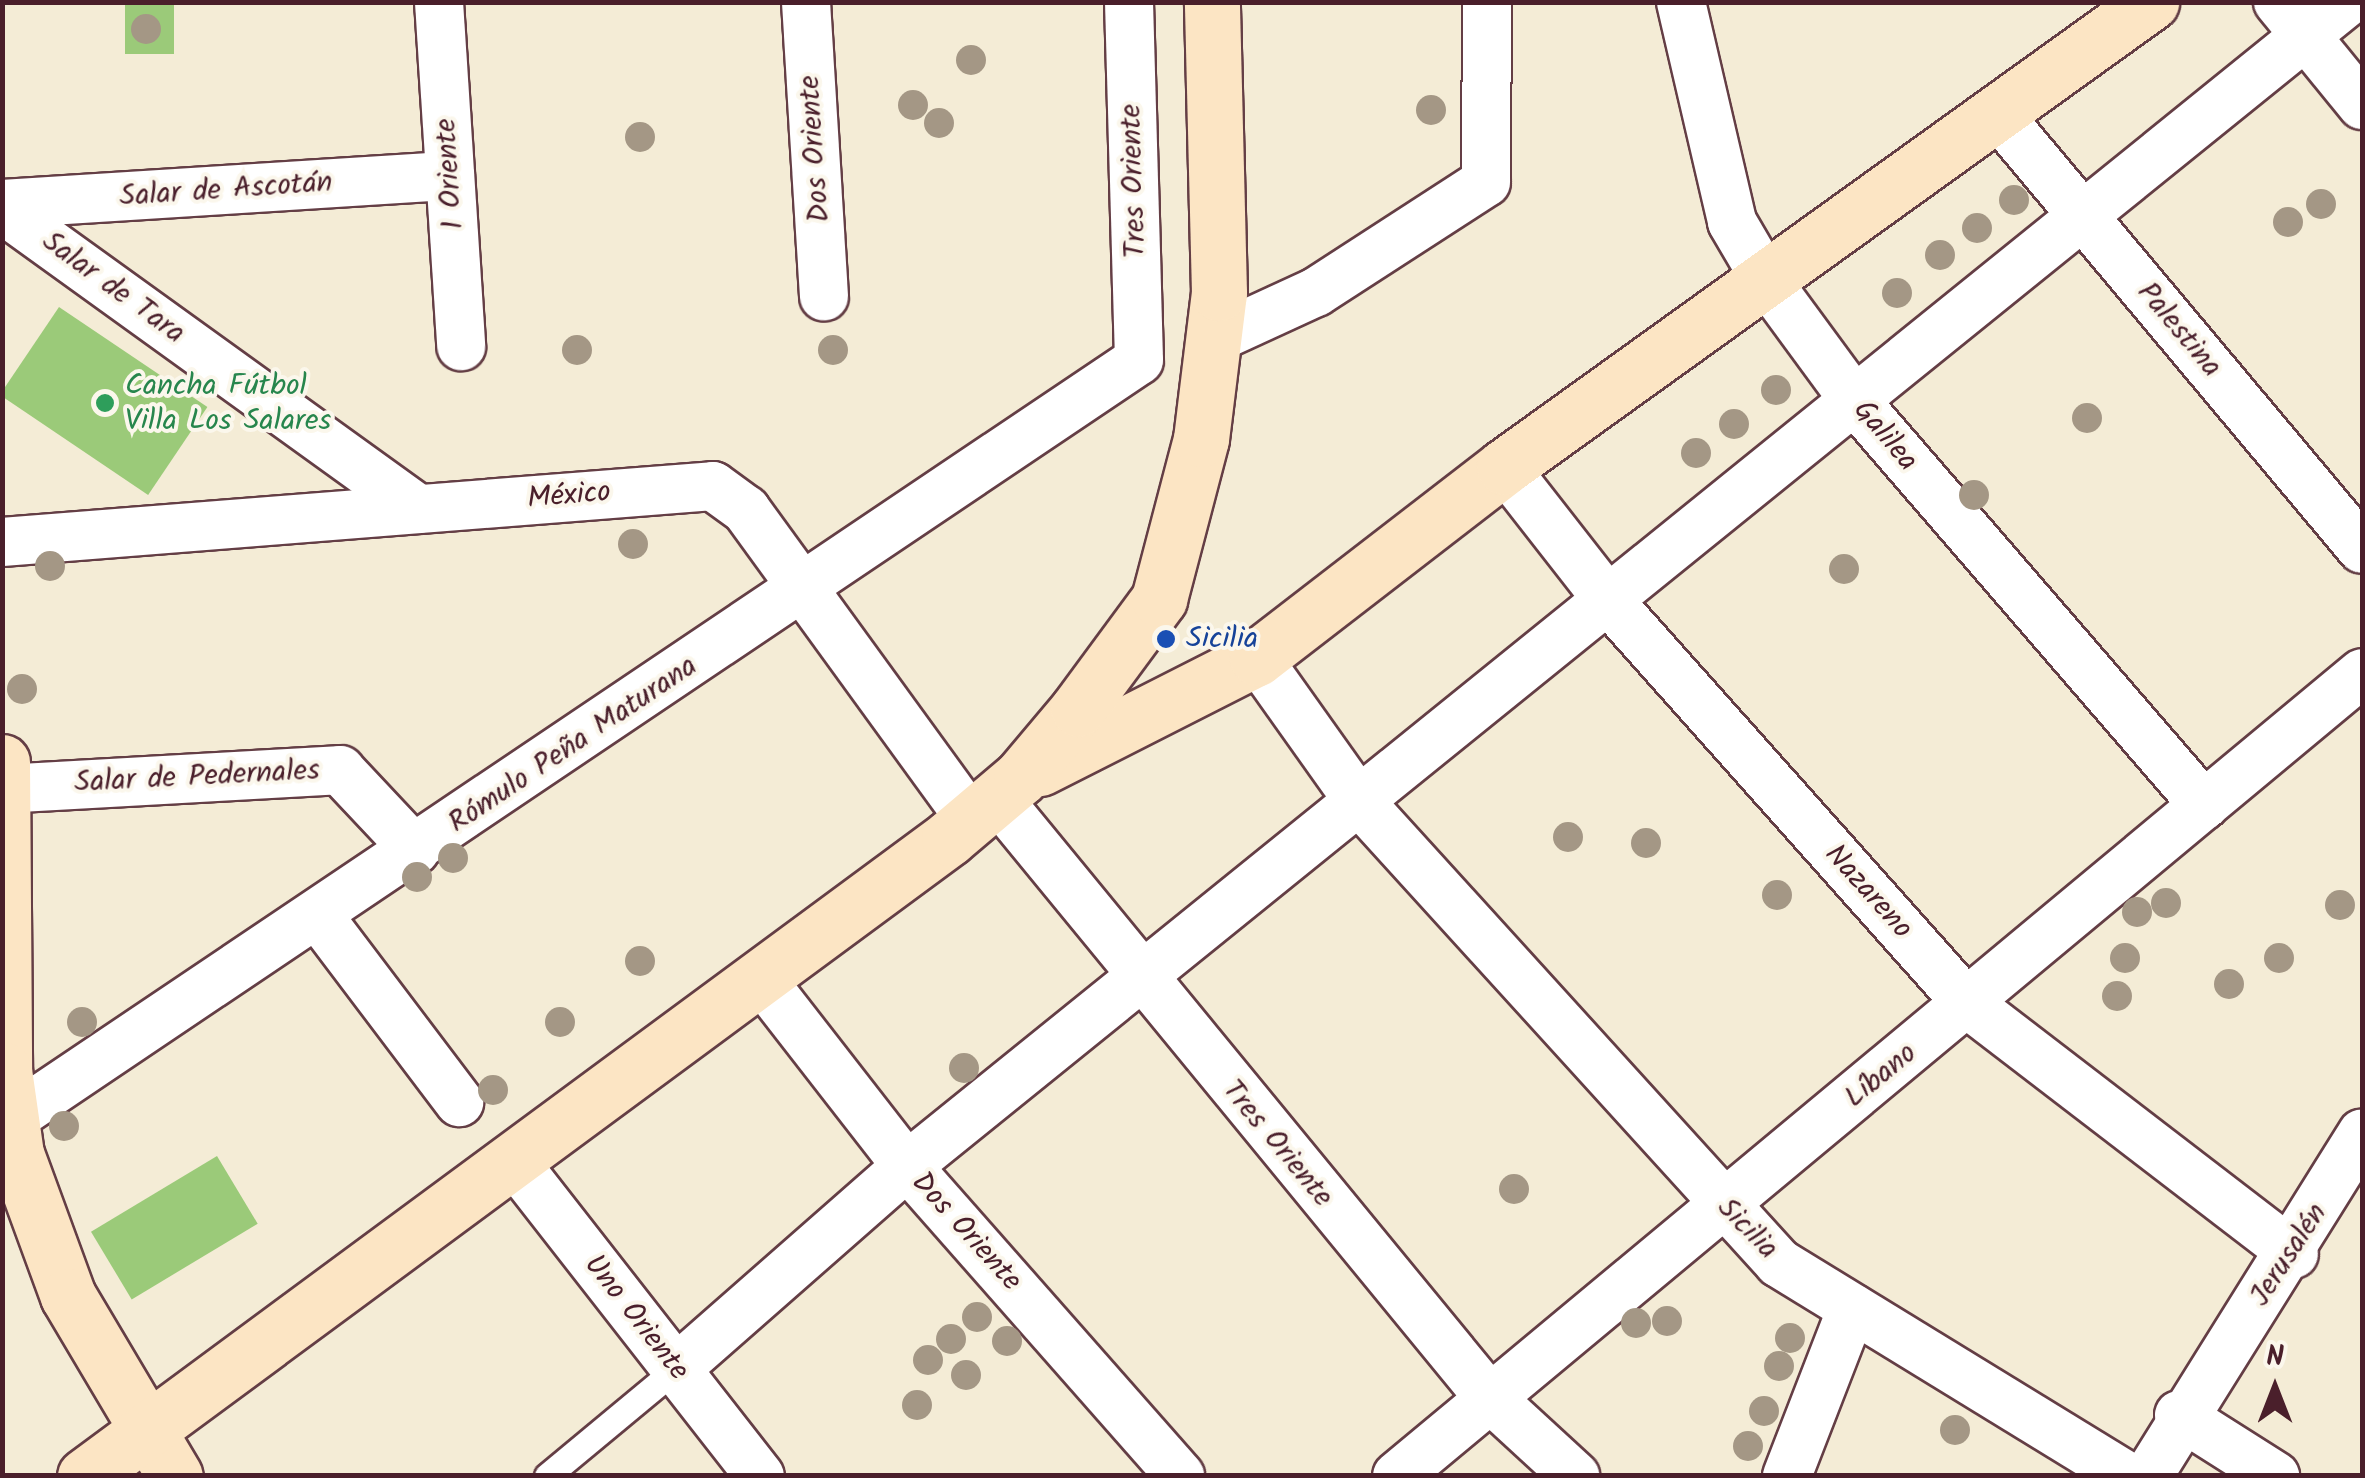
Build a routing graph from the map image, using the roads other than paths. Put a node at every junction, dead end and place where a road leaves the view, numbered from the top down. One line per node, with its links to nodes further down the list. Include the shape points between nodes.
1 (440, 2): 12 (street, 1 Oriente)
2 (806, 2): 16 (street, Dos Oriente)
3 (1129, 2): 19 (street, Tres Oriente)
4 (1212, 2): 17 (main road)
5 (1487, 2): 17 (street, via 1486,182 1316,292)
6 (1681, 2): 15 (street, Galilea, via 1732,222)
7 (2150, 2): 11 (main road)
8 (2346, 2): 9 (street)
9 (2291, 19): 10 (street); 14 (street)
10 (2362, 105)
11 (1995, 111): 14 (street, Palestina); 15 (main road)
12 (450, 176): 13 (street, Salar de Ascotán); 18 (street, 1 Oriente)
13 (2, 206): 22 (street, Salar de Tara)
14 (2085, 216): 20 (street); 24 (street, Palestina)
15 (1766, 280): 20 (street, Galilea); 21 (main road)
16 (824, 296)
17 (1216, 338): 31 (main road, via 1159,599)
18 (461, 346)
19 (1139, 360): 25 (street, Rómulo Peña Maturana)
20 (1855, 401): 26 (street); 33 (street, Galilea)
21 (1504, 467): 26 (street, Nazareno); 27 (main road)
22 (418, 508): 23 (street, México); 25 (street, México, via 713,486 746,510)
23 (2, 542)
24 (2362, 550)
25 (801, 593): 31 (street, México); 34 (street, Rómulo Peña Maturana)
26 (1608, 600): 32 (street); 38 (street, Nazareno)
27 (1257, 658): 31 (main road); 32 (street, Sicilia)
28 (2362, 673): 33 (street, Líbano)
29 (2, 762): 30 (main road)
30 (3, 789): 34 (street, Salar de Pedernales, via 340,770); 40 (main road)
31 (996, 799): 36 (street, Tres Oriente); 37 (main road)
32 (1358, 800): 36 (street); 44 (street, Sicilia)
33 (2204, 805): 38 (street, Líbano)
34 (415, 850): 35 (street, Rómulo Peña Maturana)
35 (317, 914): 39 (street); 40 (street, Rómulo Peña Maturana)
36 (1139, 979): 43 (street); 48 (street, Tres Oriente)
37 (762, 980): 42 (main road); 43 (street, Dos Oriente)
38 (1967, 1003): 44 (street, Líbano); 45 (street, Nazareno)
39 (460, 1102)
40 (6, 1122): 50 (main road, via 48,1254)
41 (2357, 1155): 45 (street, Jerusalén)
42 (513, 1160): 47 (street, Uno Oriente); 50 (main road)
43 (907, 1166): 47 (street); 55 (street, Dos Oriente)
44 (1725, 1208): 46 (street, Sicilia, via 1780,1264); 48 (street, Líbano)
45 (2294, 1254): 49 (street, Jerusalén)
46 (1852, 1308): 58 (street); 59 (street, Sicilia)
47 (676, 1369): 53 (lane); 54 (street, Uno Oriente)
48 (1488, 1395): 56 (street, Líbano); 57 (street, Tres Oriente)
49 (2179, 1415): 60 (street, Jerusalén); 61 (street)
50 (143, 1432): 51 (main road); 52 (main road)
51 (85, 1476)
52 (175, 1476)
53 (547, 1476)
54 (760, 1476)
55 (1180, 1476)
56 (1397, 1476)
57 (1575, 1476)
58 (1787, 1476)
59 (2127, 1476)
60 (2148, 1476)
61 (2275, 1476)

